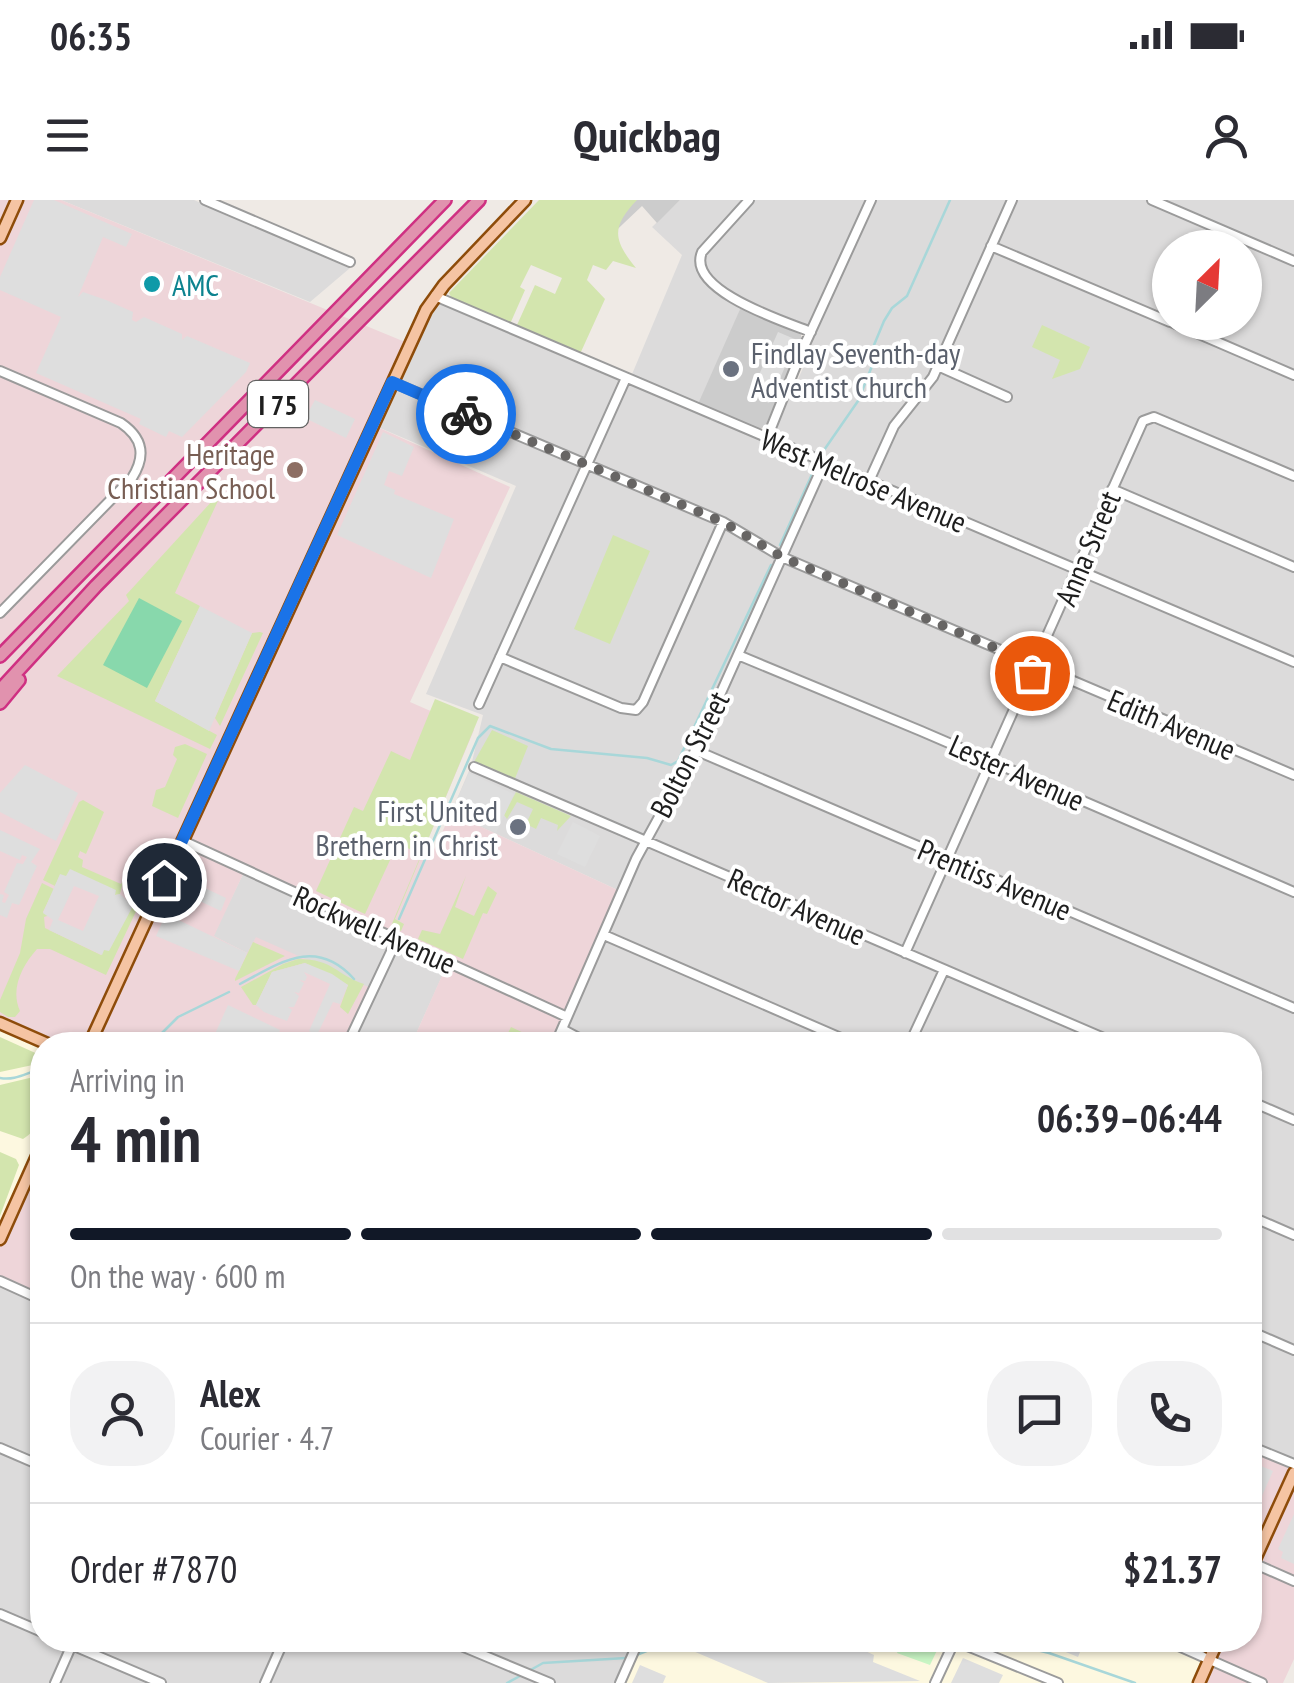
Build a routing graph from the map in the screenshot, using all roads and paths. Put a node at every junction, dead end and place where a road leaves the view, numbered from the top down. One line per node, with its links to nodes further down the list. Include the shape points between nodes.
1 (17, 200): 10 (main road)
2 (206, 200): 13 (street)
3 (445, 200): 36 (highway, I 75)
4 (479, 200): 34 (highway, I 75)
5 (525, 200): 14 (main road)
6 (749, 200): 16 (street, via 702,252 701,272 733,298)
7 (871, 200): 16 (street)
8 (1012, 200): 11 (street)
9 (1152, 200): 12 (street)
10 (0, 238)
11 (992, 246): 15 (street); 18 (street)
12 (1294, 261)
13 (350, 262)
14 (435, 296): 21 (street, West Melrose Avenue); 22 (main road)
15 (1152, 314)
16 (811, 332): 24 (street)
17 (1213, 340): 20 (street)
18 (938, 366): 23 (street); 28 (street, via 894,426)
19 (0, 372): 35 (street, via 121,423 134,433 141,453 124,486)
20 (1294, 375)
21 (626, 378): 24 (street, West Melrose Avenue); 26 (street)
22 (392, 382): 26 (street, Edith Avenue); 49 (main road)
23 (1007, 397)
24 (767, 438): 25 (street, West Melrose Avenue)
25 (824, 463): 28 (street, West Melrose Avenue); 31 (street, Bolton Street)
26 (587, 465): 30 (street, Edith Avenue); 38 (street)
27 (1294, 476): 29 (street, Anna Street, via 1148,417)
28 (868, 481): 33 (street, West Melrose Avenue)
29 (1112, 489): 32 (street); 33 (street, Anna Street)
30 (723, 522): 31 (street, Edith Avenue); 38 (street, via 636,710)
31 (782, 557): 37 (street, Bolton Street); 40 (street, Edith Avenue)
32 (1294, 567)
33 (1077, 570): 39 (street, West Melrose Avenue); 40 (street, Anna Street)
34 (96, 586): 41 (highway, I 75); 42 (highway)
35 (0, 613)
36 (1, 655)
37 (738, 655): 44 (street, Bolton Street); 45 (street, Lester Avenue)
38 (500, 657): 43 (street)
39 (1294, 662)
40 (1035, 665): 45 (street, Anna Street); 47 (street, Edith Avenue)
41 (0, 690)
42 (0, 704)
43 (478, 704)
44 (695, 750): 48 (street, Bolton Street); 50 (street, Prentiss Avenue)
45 (992, 761): 50 (street, Anna Street); 51 (street, Lester Avenue)
46 (474, 768): 48 (street, Rector Avenue)
47 (1294, 775)
48 (646, 840): 52 (street, Bolton Street); 54 (street, Rector Avenue)
49 (183, 841): 53 (street, Rockwell Avenue); 60 (main road)
50 (947, 859): 54 (street, Anna Street); 56 (street, Prentiss Avenue)
51 (1294, 892)
52 (604, 935): 57 (street, Bolton Street); 64 (street)
53 (396, 939): 57 (street, Rockwell Avenue); 61 (street)
54 (904, 953): 55 (street, Rector Avenue)
55 (944, 970): 65 (street); 66 (street, Rector Avenue)
56 (1294, 1008)
57 (567, 1017): 59 (street, Bolton Street)
58 (0, 1024): 67 (main road)
59 (562, 1029): 62 (street, Bolton Street); 63 (street)
60 (95, 1032)
61 (353, 1032)
62 (561, 1032)
63 (568, 1032)
64 (827, 1032)
65 (916, 1032)
66 (1089, 1032)
67 (30, 1037)
68 (1262, 1106): 69 (street)
69 (1294, 1120)
70 (30, 1179): 73 (main road)
71 (1262, 1221): 72 (street)
72 (1294, 1235)
73 (0, 1239)
74 (0, 1281): 75 (street)
75 (30, 1295)
76 (1262, 1336): 77 (street)
77 (1294, 1350)
78 (0, 1448): 80 (street)
79 (1262, 1451): 81 (street)
80 (30, 1461)
81 (1294, 1464)
82 (1294, 1473): 83 (main road)
83 (1262, 1541)
84 (1262, 1569): 85 (street)
85 (1294, 1581)
86 (0, 1614): 87 (street)
87 (30, 1627)
88 (69, 1652): 98 (street)
89 (95, 1652): 99 (street)
90 (278, 1652): 100 (street)
91 (476, 1652): 101 (street)
92 (633, 1652): 102 (street)
93 (949, 1652): 103 (street)
94 (984, 1652): 104 (street)
95 (1193, 1652): 97 (street)
96 (1212, 1652): 97 (main road)
97 (1209, 1659): 105 (main road); 106 (street)
98 (55, 1683)
99 (162, 1683)
100 (264, 1683)
101 (550, 1683)
102 (620, 1683)
103 (935, 1683)
104 (1058, 1683)
105 (1198, 1683)
106 (1262, 1683)

